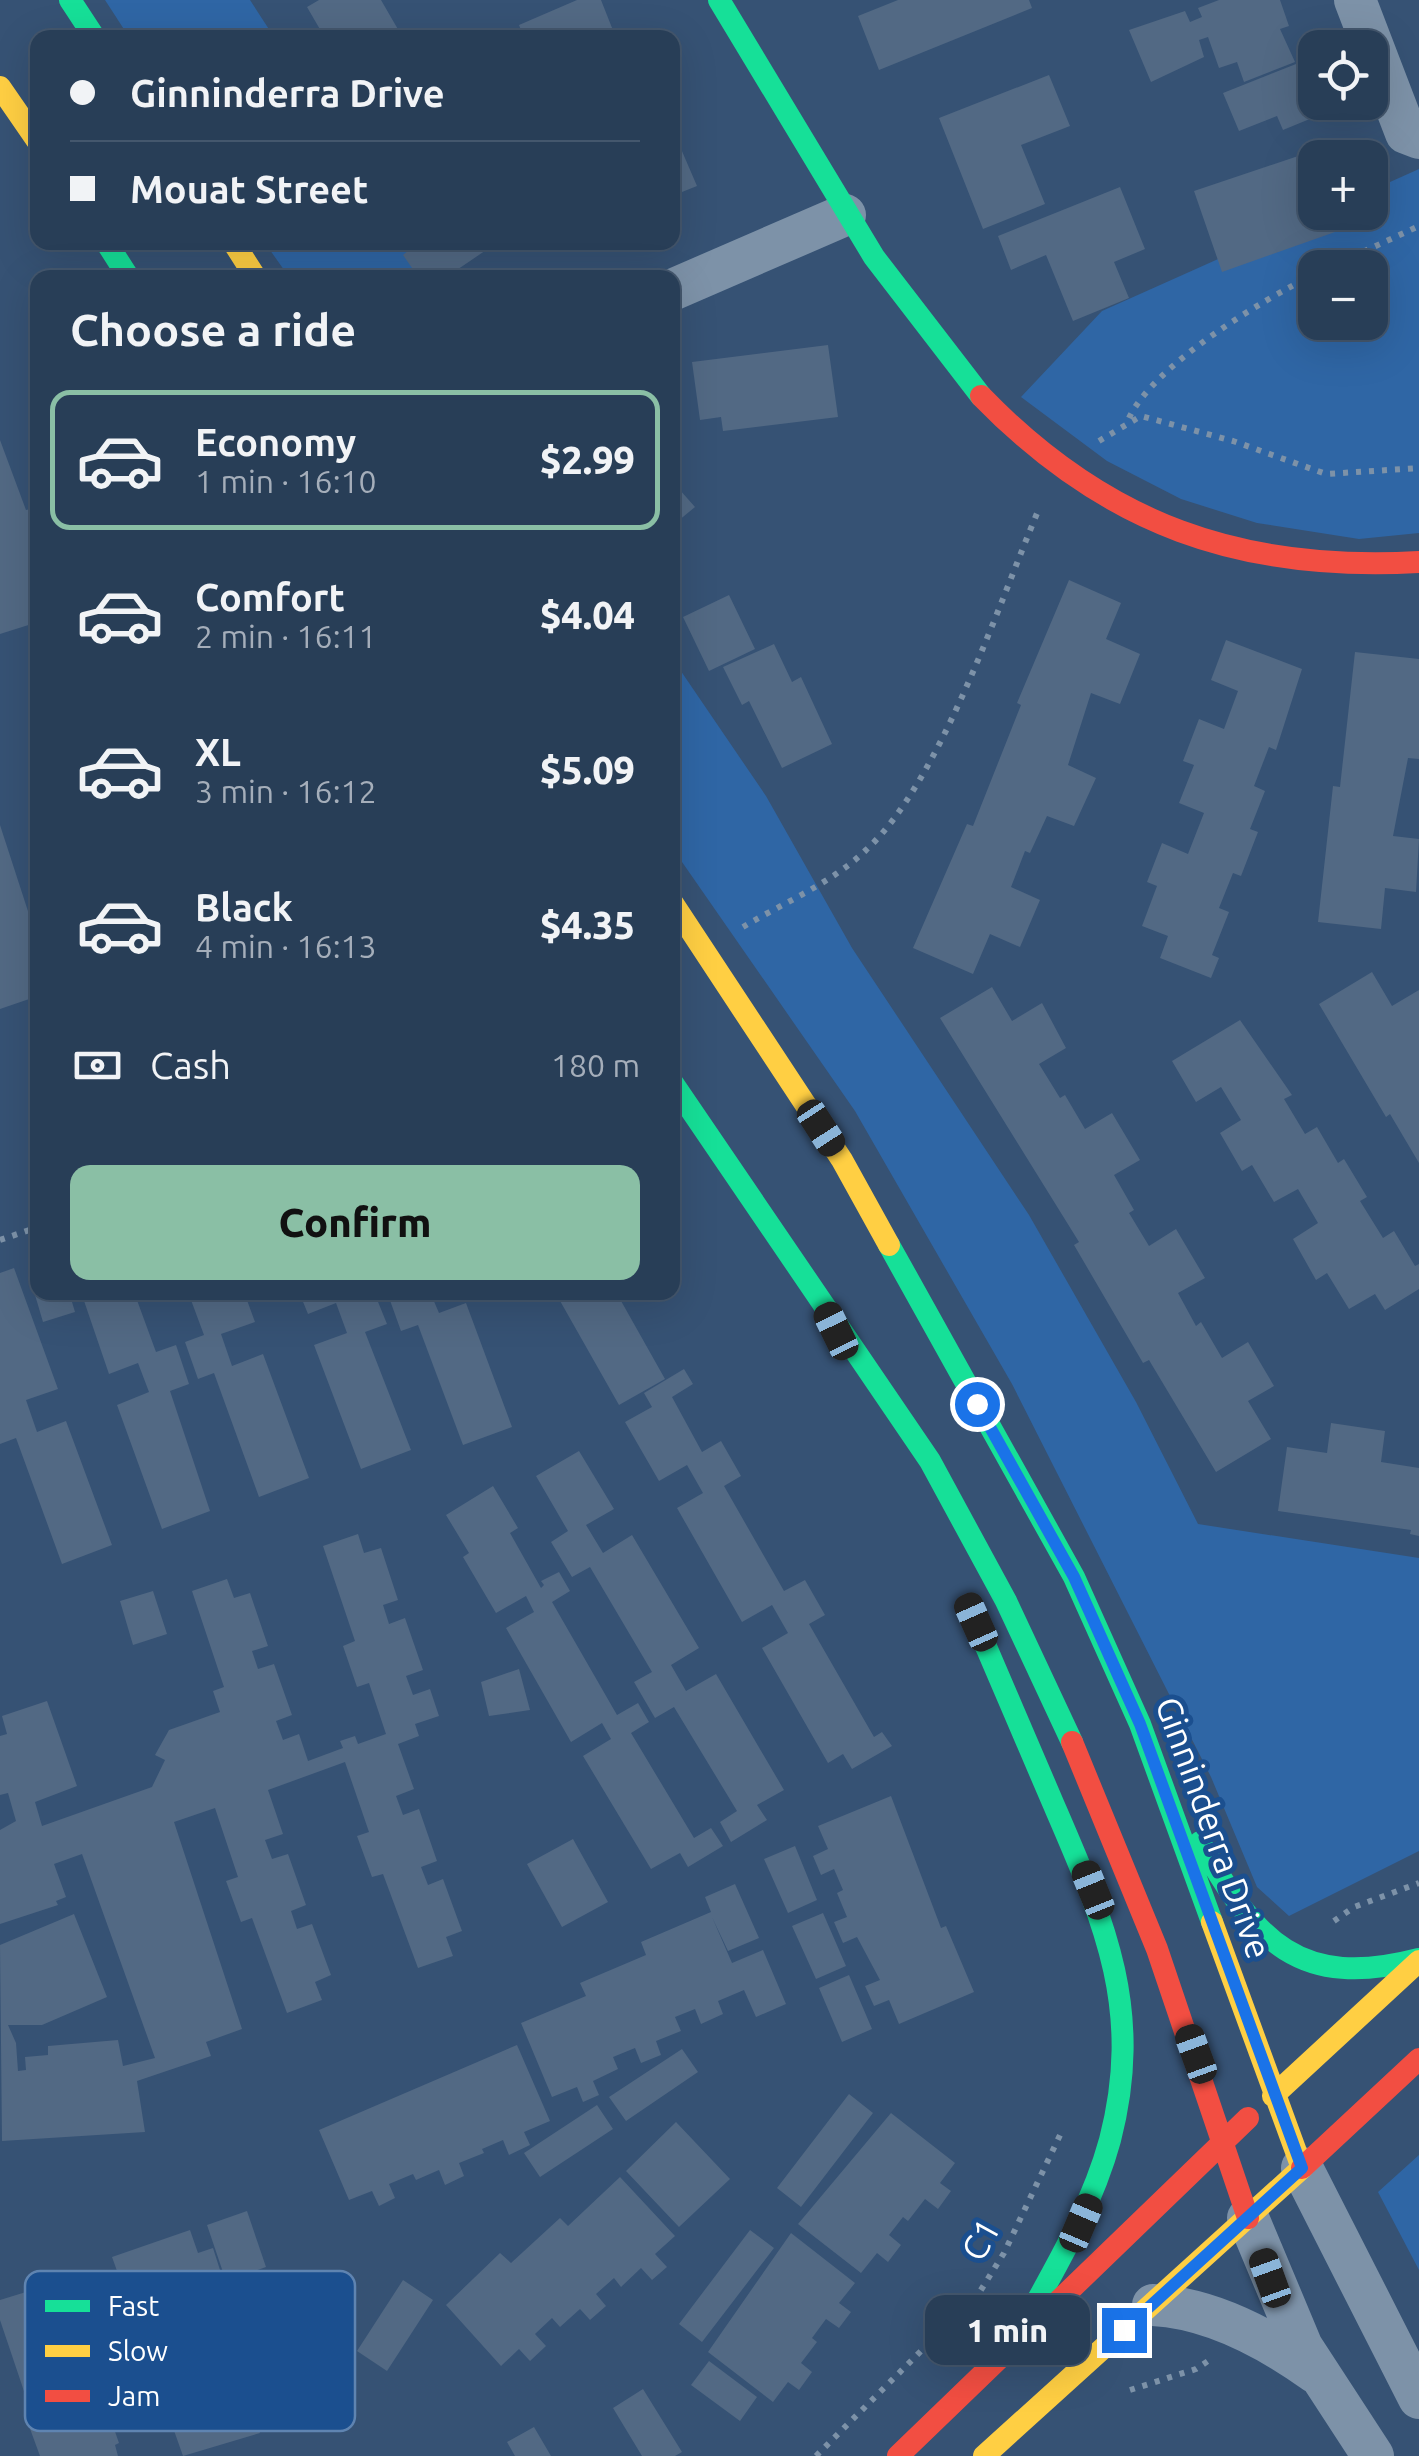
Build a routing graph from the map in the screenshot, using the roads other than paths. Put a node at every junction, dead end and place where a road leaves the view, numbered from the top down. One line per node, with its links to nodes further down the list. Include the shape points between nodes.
1 (70, 0): 4 (main road)
2 (719, 0): 8 (main road)
3 (1355, 0): 7 (street, via 1406,133)
4 (91, 30)
5 (0, 87): 6 (main road)
6 (30, 130)
7 (1419, 138)
8 (845, 215): 9 (street); 10 (main road, via 1001,418 1056,468 1136,513 1224,546 1287,562 1356,568)
9 (680, 287)
10 (1419, 562)
11 (680, 914): 16 (main road, Ginninderra Drive, via 842,1160 1074,1577)
12 (680, 1094): 13 (main road)
13 (820, 1299): 14 (main road); 20 (main road, via 960,1514 1015,1618 1105,1817)
14 (895, 1453)
15 (969, 1607): 24 (main road, via 1093,1890 1113,1952 1122,2028 1119,2099 1106,2162 1081,2223)
16 (1140, 1724): 17 (main road, via 1228,1896 1268,1940 1334,1967); 19 (main road, Ginninderra Drive)
17 (1419, 1960): 19 (main road)
18 (1419, 2059): 21 (main road)
19 (1273, 2096): 20 (main road); 21 (main road, Ginninderra Drive)
20 (1224, 2139): 22 (main road); 24 (main road)
21 (1302, 2168): 22 (main road); 26 (street)
22 (1248, 2218): 23 (main road); 25 (street)
23 (1152, 2304): 25 (street, via 1228,2324); 28 (main road)
24 (1016, 2339): 27 (main road)
25 (1317, 2374): 29 (street)
26 (1419, 2398)
27 (898, 2456)
28 (984, 2456)
29 (1373, 2456)

